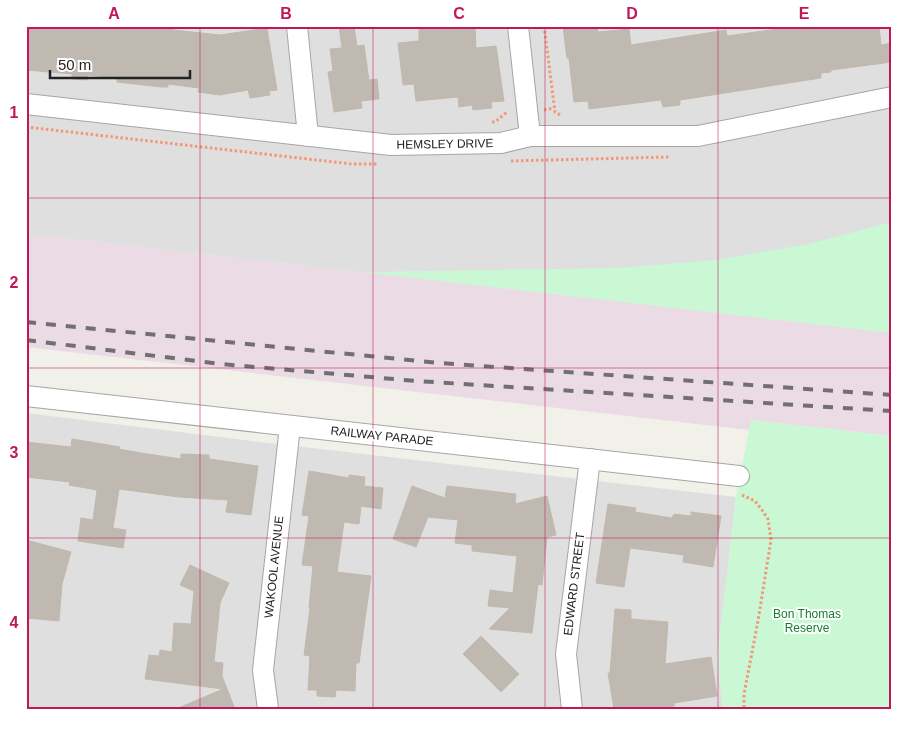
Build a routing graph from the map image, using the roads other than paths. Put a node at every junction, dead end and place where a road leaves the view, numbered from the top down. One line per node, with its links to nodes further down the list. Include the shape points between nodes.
1 (297, 26): 5 (street)
2 (518, 26): 6 (street)
3 (892, 97): 6 (street, HEMSLEY DRIVE, via 698,136)
4 (26, 104): 5 (street, HEMSLEY DRIVE)
5 (308, 136): 6 (street, HEMSLEY DRIVE, via 391,145 501,143)
6 (530, 136)
7 (26, 396): 8 (street, RAILWAY PARADE)
8 (290, 426): 9 (street, RAILWAY PARADE); 11 (street, WAKOOL AVENUE, via 263,670)
9 (590, 459): 10 (street, RAILWAY PARADE); 12 (street, EDWARD STREET, via 566,654)
10 (737, 485)
11 (268, 709)
12 (572, 709)

